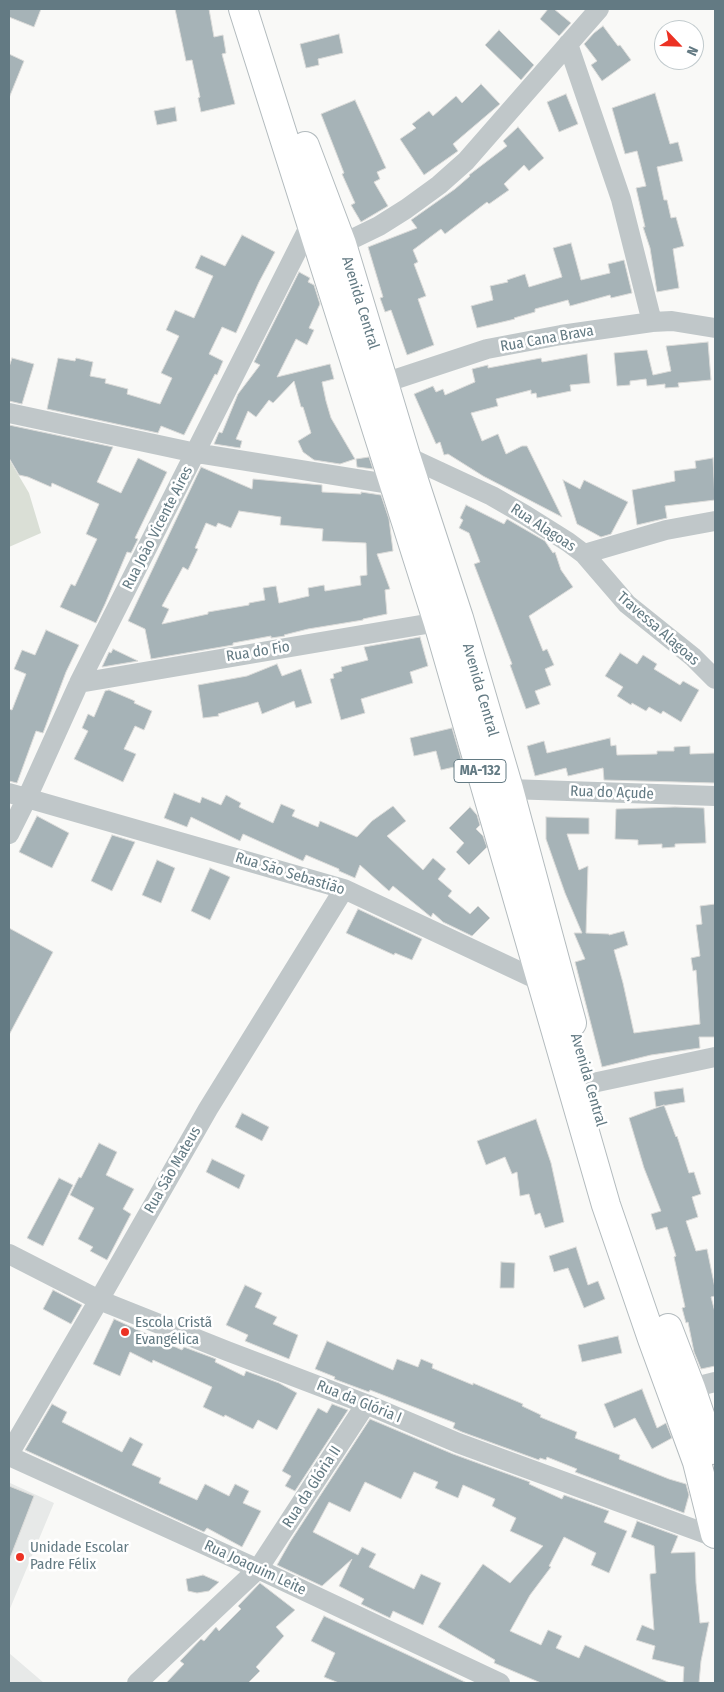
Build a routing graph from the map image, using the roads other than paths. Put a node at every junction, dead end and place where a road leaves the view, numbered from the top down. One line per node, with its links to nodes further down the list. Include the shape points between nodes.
1 (244, 9): 5 (main road, MA-132)
2 (264, 9): 6 (main road, Avenida Central / MA-132, via 306,148)
3 (599, 9): 4 (street)
4 (568, 44): 6 (street, via 466,161 439,185 379,226); 7 (street, via 621,199)
5 (311, 223): 11 (street, Rua João Vicente Aires); 13 (main road, MA-132)
6 (342, 244): 9 (main road, Avenida Central / MA-132)
7 (652, 322): 8 (street, Rua Cana Brava, via 672,321); 9 (street, Rua Cana Brava, via 561,335 488,350)
8 (715, 328)
9 (384, 383): 12 (main road, Avenida Central / MA-132)
10 (9, 413): 11 (street)
11 (196, 453): 13 (street); 18 (street, Rua João Vicente Aires)
12 (406, 456): 15 (street, Rua Alagoas, via 492,496); 16 (main road, Avenida Central / MA-132)
13 (395, 485): 16 (main road, MA-132)
14 (715, 521): 15 (street, Rua Alagoas, via 666,530)
15 (584, 554): 17 (street, Travessa Alagoas, via 626,604)
16 (448, 621): 18 (street, Rua do Fio); 19 (main road, Avenida Central / MA-132); 24 (main road, MA-132)
17 (715, 679)
18 (79, 683): 20 (street, Rua João Vicente Aires)
19 (508, 789): 21 (street, Rua do Açude); 26 (main road, Avenida Central / MA-132)
20 (18, 796): 22 (street, Rua João Vicente Aires); 23 (street, Rua São Sebastião)
21 (715, 796)
22 (9, 834)
23 (344, 889): 24 (street, Rua São Sebastião); 28 (street, Rua São Mateus, via 208,1109)
24 (540, 981): 32 (main road, MA-132, via 606,1205 652,1339)
25 (715, 1057): 26 (street)
26 (588, 1084): 29 (main road, Avenida Central / MA-132, via 651,1287)
27 (9, 1254): 28 (street, Rua da Glória I)
28 (99, 1300): 30 (street, Rua da Glória I); 31 (street, Rua São Mateus)
29 (703, 1385): 32 (main road, Avenida Central / MA-132)
30 (366, 1404): 33 (street, Rua da Glória I, via 458,1443); 34 (street, Rua da Glória II)
31 (9, 1455): 34 (street, Rua Joaquim Leite)
32 (709, 1459): 33 (main road, MA-132)
33 (715, 1535)
34 (258, 1569): 35 (street, Rua da Glória II); 36 (street, Rua Joaquim Leite)
35 (137, 1683)
36 (500, 1683)

